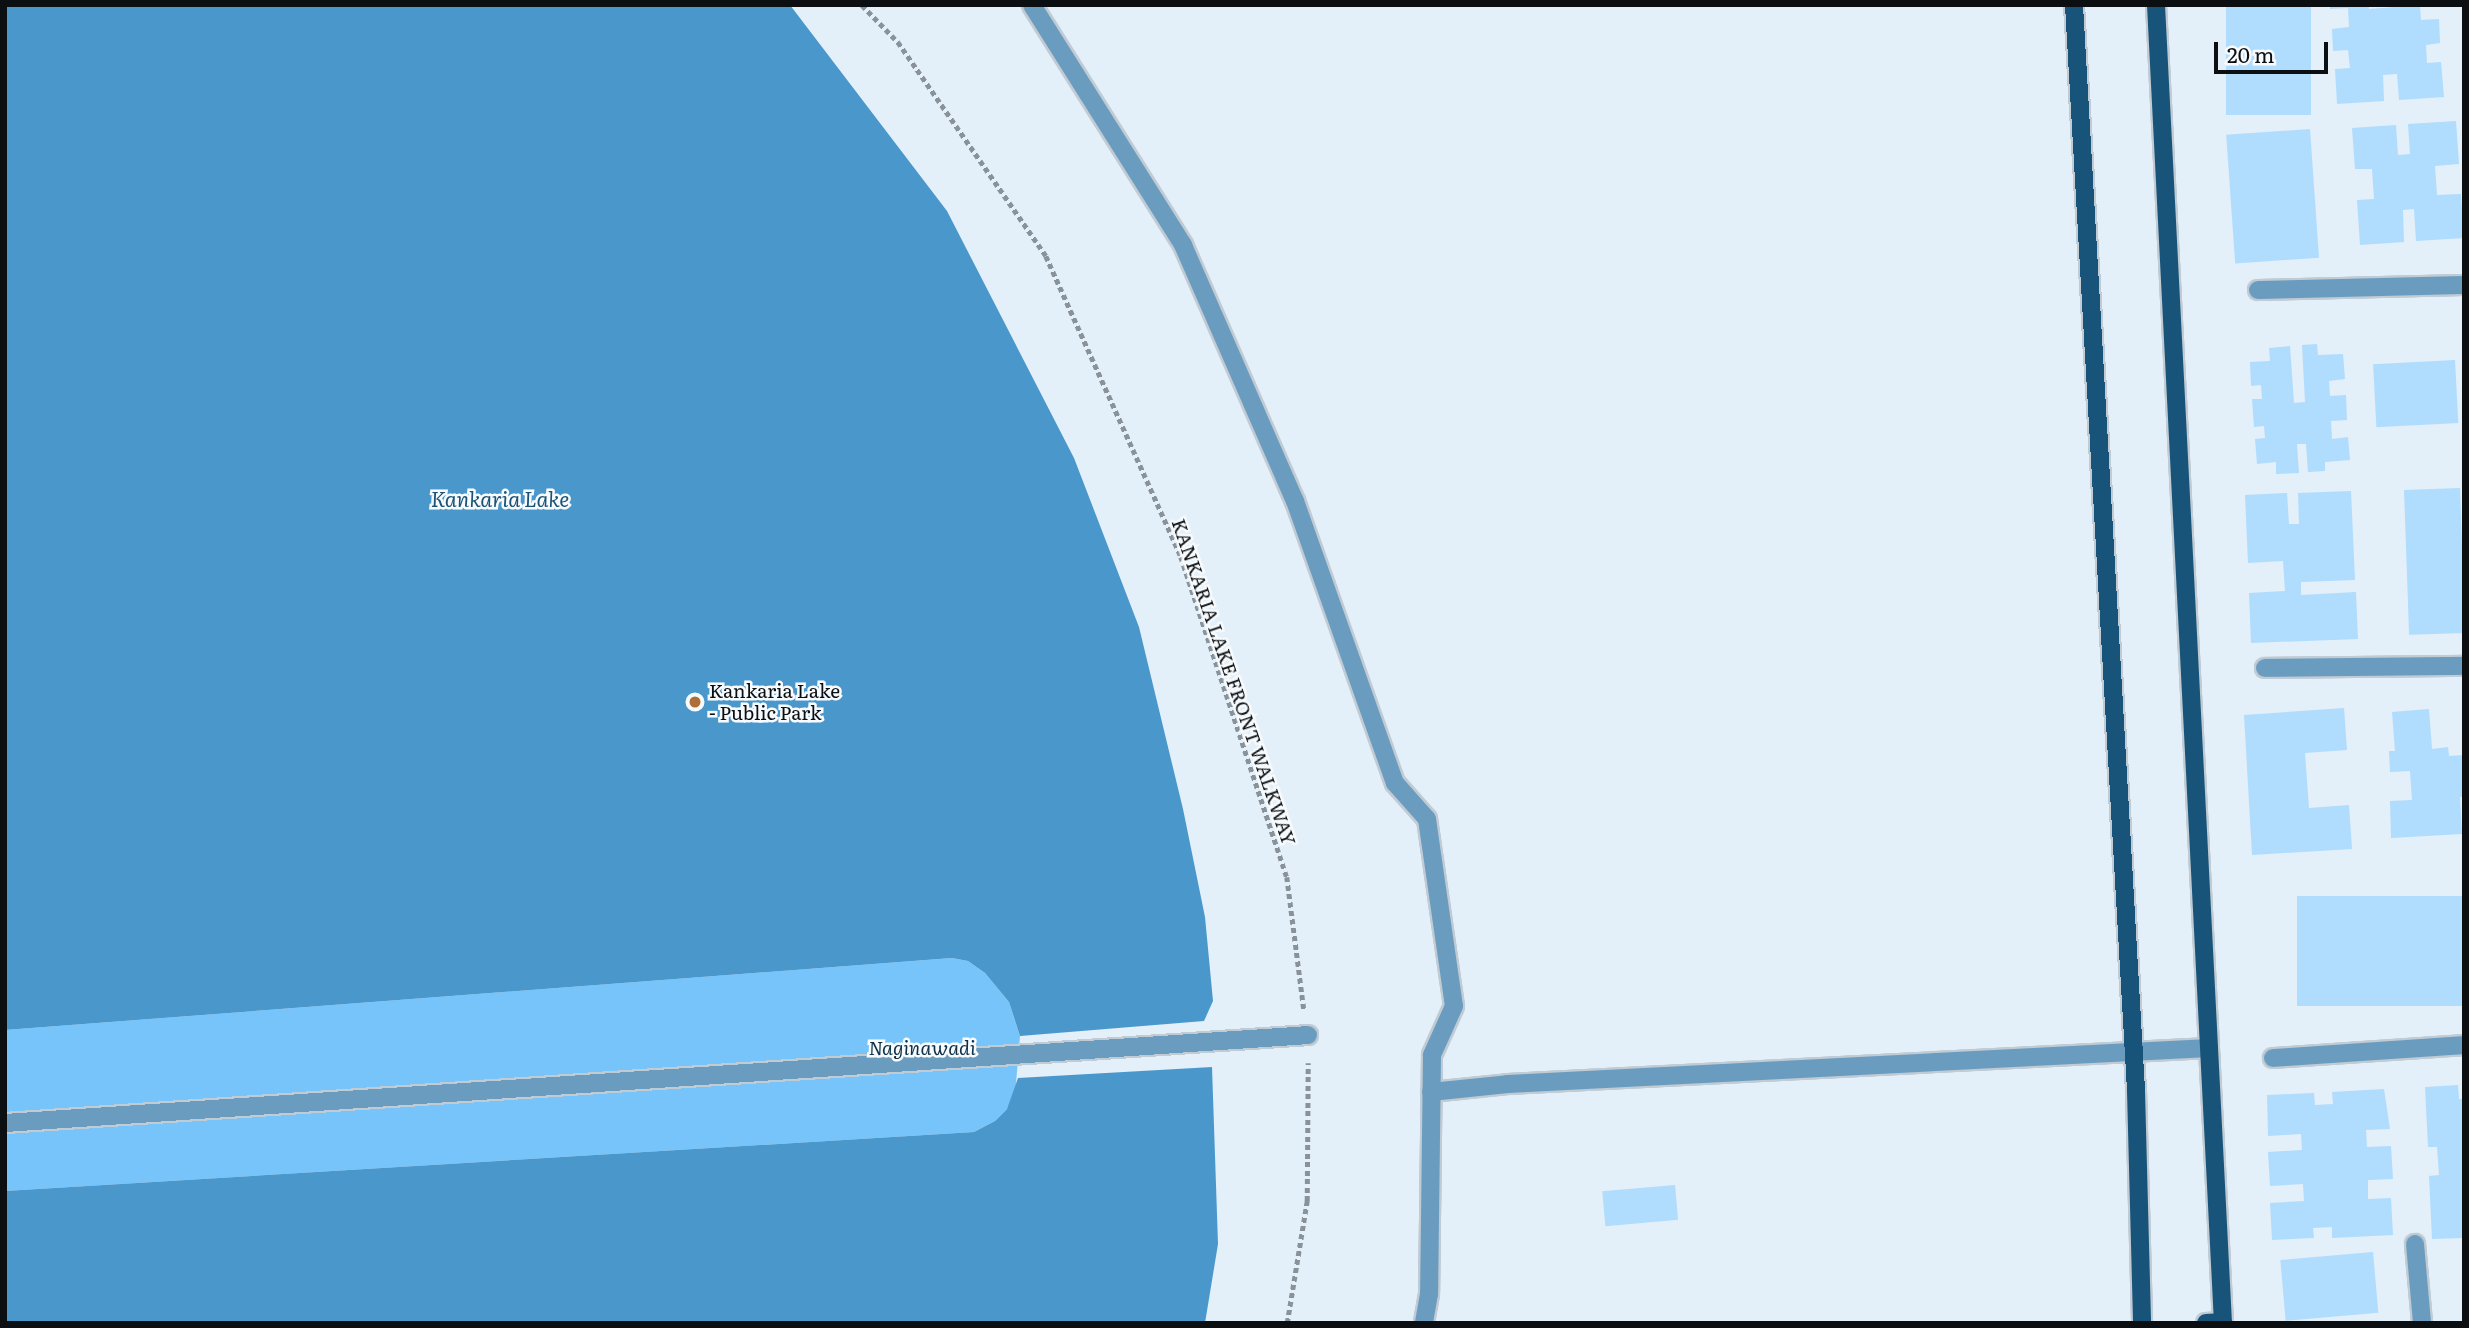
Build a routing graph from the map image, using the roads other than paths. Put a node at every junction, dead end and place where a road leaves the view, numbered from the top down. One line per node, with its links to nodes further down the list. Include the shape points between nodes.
1 (1032, 5): 13 (street, via 1183,246 1295,501 1395,783 1427,819 1454,1006 1432,1055)
2 (2074, 5): 11 (main road)
3 (2156, 5): 10 (main road)
4 (2464, 285): 5 (street)
5 (2258, 290)
6 (2464, 666): 7 (street)
7 (2265, 668)
8 (1308, 1035): 14 (street)
9 (2464, 1045): 12 (street)
10 (2209, 1048): 11 (street); 16 (main road)
11 (2134, 1050): 13 (street); 18 (main road)
12 (2273, 1058)
13 (1431, 1092): 17 (street, via 1429,1294)
14 (5, 1123)
15 (2416, 1244): 19 (street)
16 (2218, 1322)
17 (1424, 1323)
18 (2142, 1323)
19 (2423, 1323)

